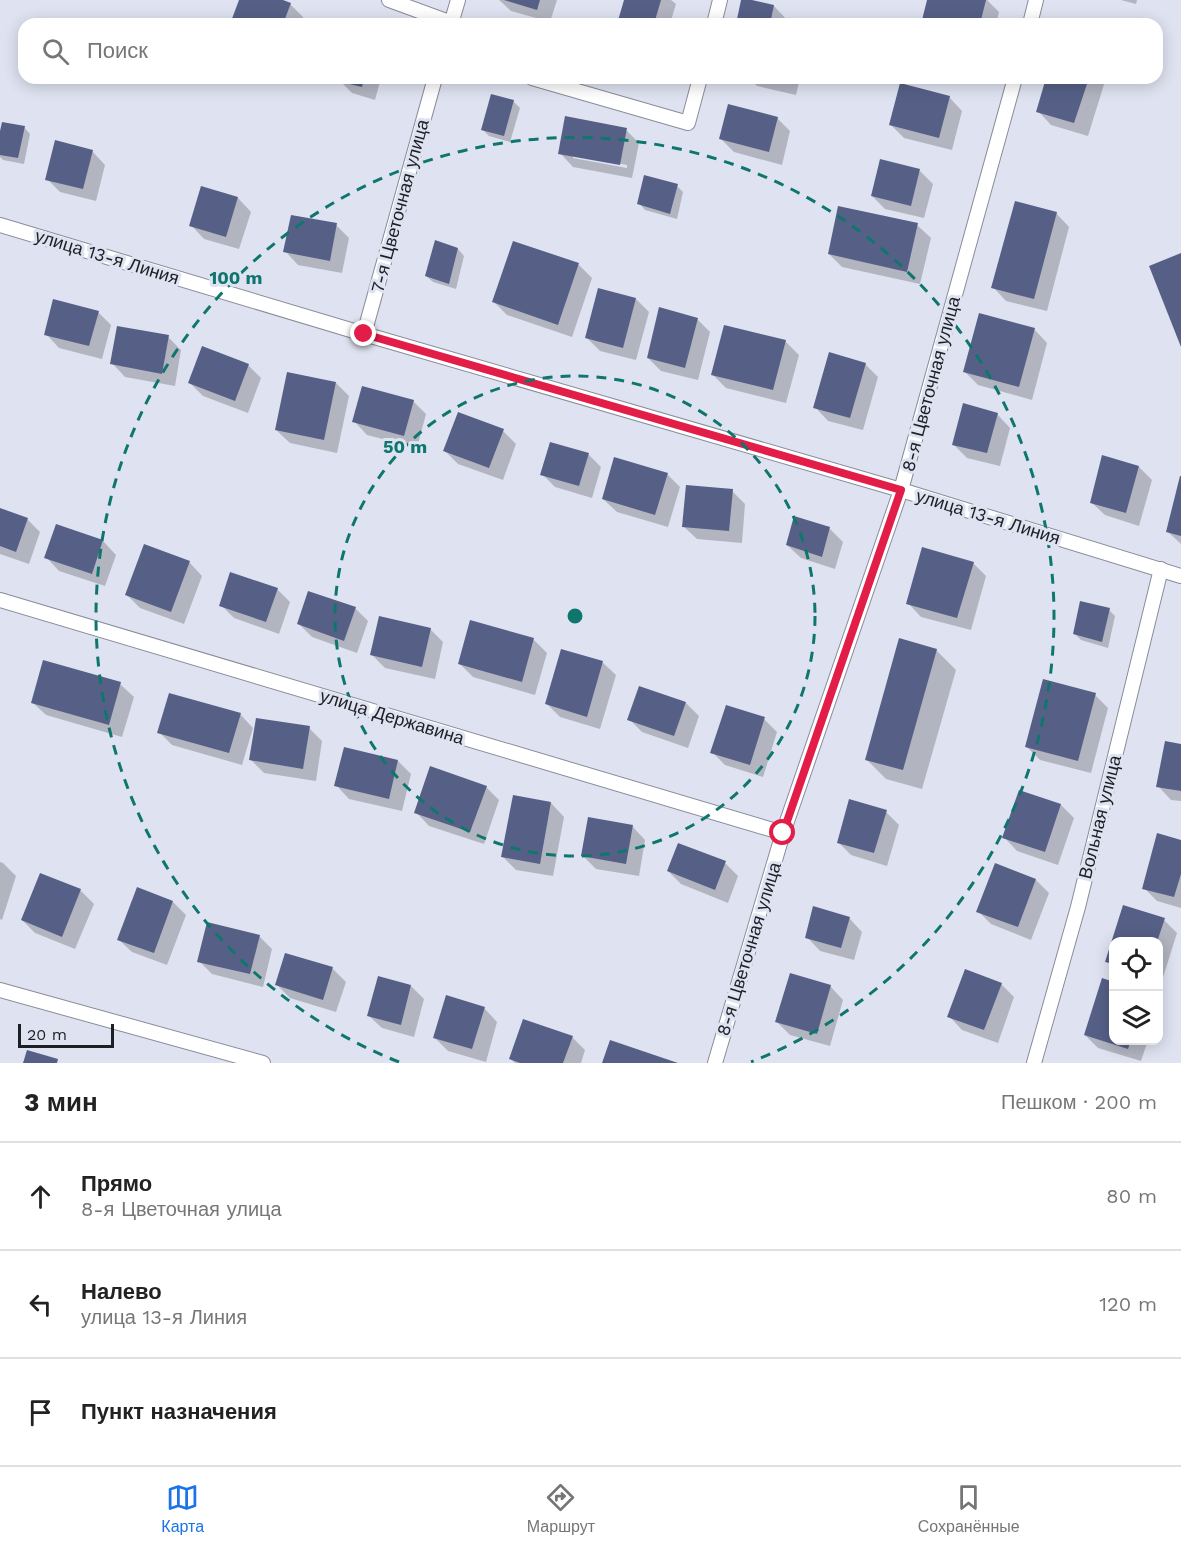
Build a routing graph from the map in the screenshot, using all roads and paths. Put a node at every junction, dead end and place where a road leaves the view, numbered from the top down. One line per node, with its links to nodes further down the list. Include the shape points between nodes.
1 (389, 0): 5 (lane)
2 (458, 0): 6 (lane)
3 (720, 0): 7 (lane)
4 (1036, 0): 8 (lane)
5 (438, 18)
6 (453, 18)
7 (716, 18)
8 (1032, 18)
9 (433, 84): 14 (lane, 7-я Цветочная улица)
10 (553, 84): 11 (lane, via 688,123)
11 (698, 84)
12 (1013, 84): 15 (lane, 8-я Цветочная улица)
13 (0, 225): 14 (lane, улица 13-я Линия)
14 (364, 334): 15 (lane, улица 13-я Линия)
15 (901, 490): 16 (lane, улица 13-я Линия); 19 (lane, 8-я Цветочная улица)
16 (1161, 569): 17 (lane, улица 13-я Линия); 23 (lane, Вольная улица, via 1078,908)
17 (1181, 576)
18 (0, 600): 19 (lane, улица Державина)
19 (783, 833): 22 (lane, 8-я Цветочная улица)
20 (0, 990): 21 (lane)
21 (263, 1063)
22 (715, 1063)
23 (1034, 1063)

